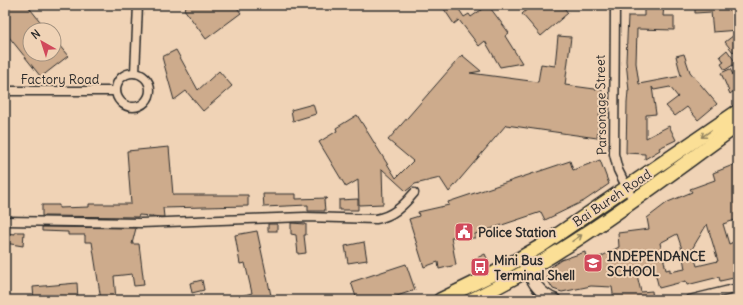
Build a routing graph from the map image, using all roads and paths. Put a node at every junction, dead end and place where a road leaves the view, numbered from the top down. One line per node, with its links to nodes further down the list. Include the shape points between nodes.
1 (138, 5): 3 (street)
2 (614, 5): 9 (street, Parsonage Street, via 613,137 618,170)
3 (135, 73): 5 (street, via 122,78); 5 (street, via 145,78 148,83 150,94 144,103 133,107 126,106)
4 (5, 91): 5 (street, Factory Road)
5 (116, 91)
6 (738, 112): 9 (highway, Bai Bureh Road, one-way to 9)
7 (738, 127): 9 (highway)
8 (414, 193): 10 (street, via 396,212 376,219 305,218 141,223)
9 (630, 195): 11 (highway, Bai Bureh Road); 12 (highway, one-way to 9)
10 (5, 221)
11 (522, 259): 12 (main road); 14 (highway, Bai Bureh Road)
12 (528, 271): 15 (highway); 16 (main road, via 534,286)
13 (738, 288): 17 (street)
14 (440, 300)
15 (471, 300)
16 (554, 300)
17 (689, 300)

